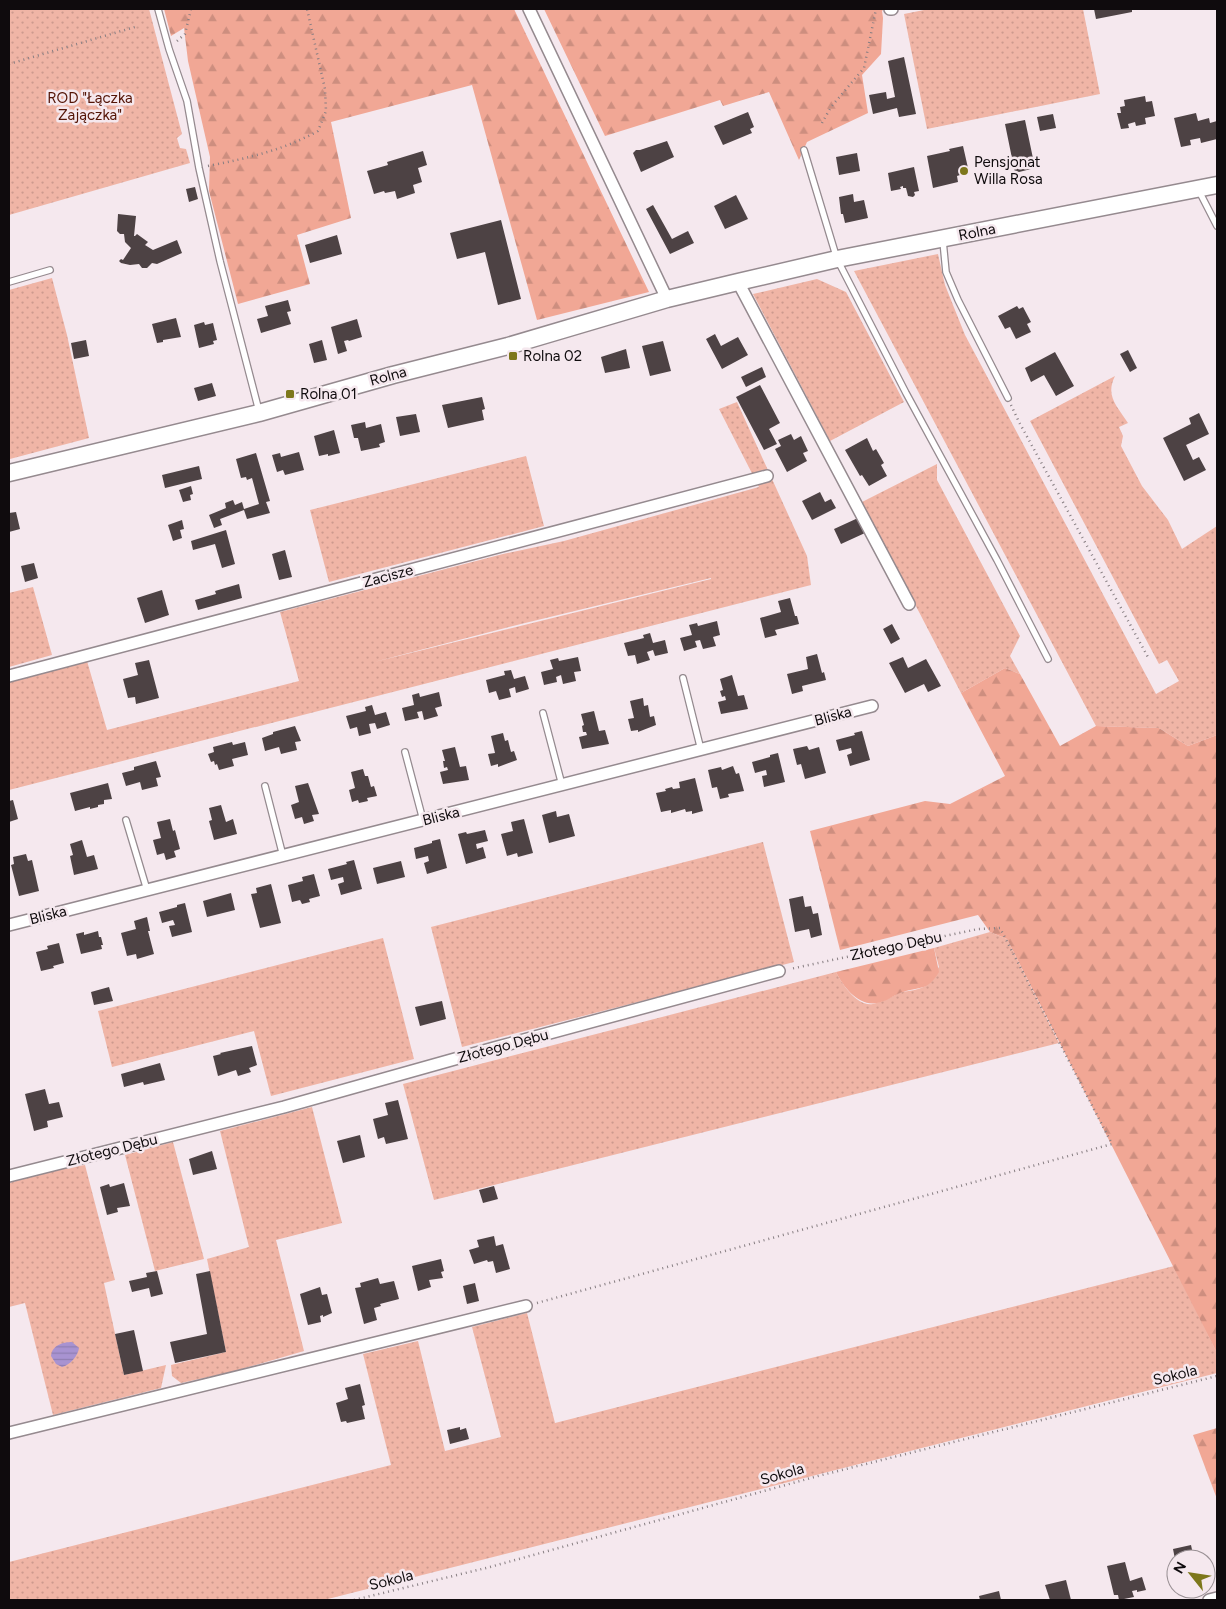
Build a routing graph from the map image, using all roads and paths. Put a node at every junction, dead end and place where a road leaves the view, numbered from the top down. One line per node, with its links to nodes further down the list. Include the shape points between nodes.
1 (158, 9): 7 (lane)
2 (191, 9): 7 (path, via 185,34)
3 (307, 9): 11 (path, via 325,89 326,111 318,131 260,156)
4 (529, 9): 20 (street)
5 (876, 9): 9 (path, via 864,68 831,107)
6 (135, 27): 8 (path)
7 (169, 49): 11 (lane, via 187,101)
8 (9, 64)
9 (822, 124)
10 (804, 150): 16 (lane)
11 (199, 168): 22 (lane)
12 (1217, 185): 13 (street, Rolna)
13 (1198, 189): 14 (lane); 15 (street, Rolna)
14 (1217, 226)
15 (942, 239): 16 (street, Rolna); 21 (lane, via 946,272)
16 (837, 259): 19 (street, Rolna); 26 (lane)
17 (50, 270): 18 (lane)
18 (9, 282)
19 (738, 282): 20 (street, Rolna); 25 (street)
20 (667, 299): 22 (street, Rolna)
21 (1008, 398): 27 (path)
22 (259, 413): 23 (street, Rolna)
23 (9, 473)
24 (767, 476): 28 (street, Zacisze)
25 (909, 604)
26 (1048, 659)
27 (1148, 659)
28 (9, 676)
29 (682, 678): 32 (lane)
30 (872, 706): 32 (street, Bliska)
31 (543, 713): 34 (lane)
32 (701, 750): 34 (street, Bliska)
33 (405, 752): 37 (lane)
34 (562, 785): 37 (street, Bliska)
35 (265, 786): 38 (lane)
36 (126, 820): 39 (lane)
37 (423, 820): 38 (street, Bliska)
38 (283, 856): 39 (street, Bliska)
39 (147, 890): 40 (street, Bliska)
40 (9, 925)
41 (779, 971): 42 (street, Złotego Dębu, via 274,1110); 43 (path, Złotego Dębu, via 978,929 1000,928 1112,1144)
42 (9, 1176)
43 (526, 1306): 45 (street)
44 (1217, 1376): 47 (path, Sokola, via 818,1476 490,1567)
45 (9, 1433)
46 (1217, 1598): 48 (street)
47 (354, 1600)
48 (1209, 1600)

